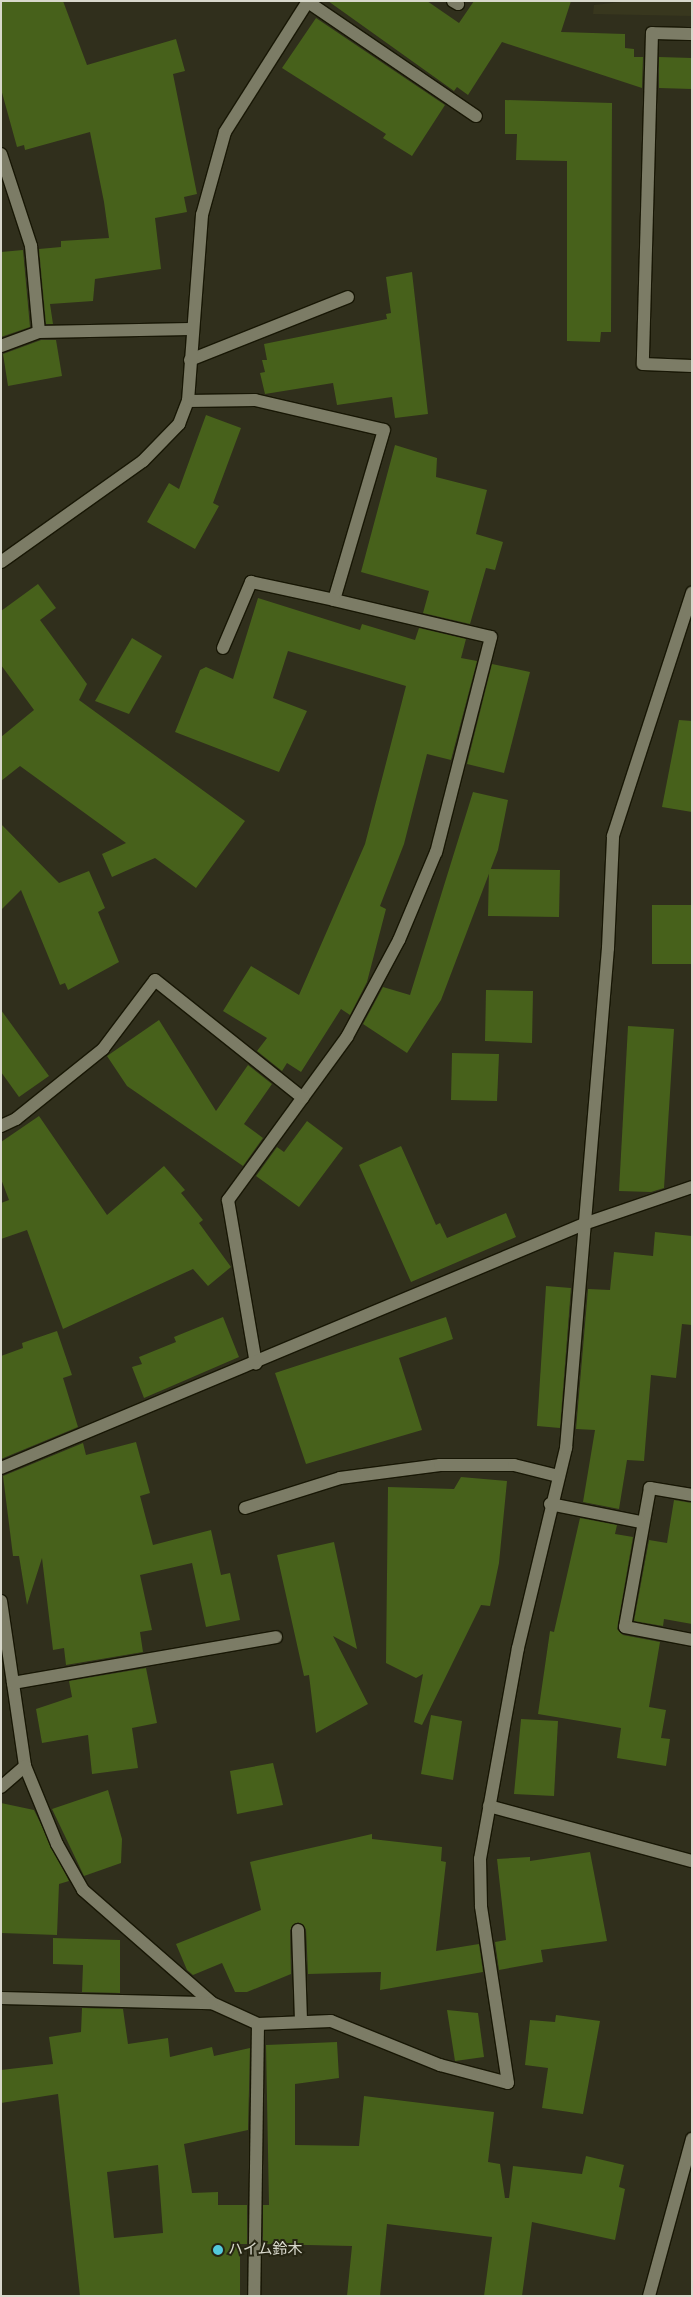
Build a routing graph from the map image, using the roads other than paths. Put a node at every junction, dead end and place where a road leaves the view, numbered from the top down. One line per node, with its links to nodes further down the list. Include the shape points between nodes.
1 (308, 2): 3 (street); 6 (street, via 225,132 202,215)
2 (692, 34): 10 (street, via 652,33 644,364)
3 (476, 116)
4 (1, 154): 7 (street, via 31,246)
5 (348, 298): 9 (street)
6 (190, 329): 7 (street); 9 (street)
7 (39, 332): 8 (street)
8 (1, 346)
9 (190, 360): 11 (street)
10 (692, 366)
11 (188, 401): 12 (street, via 179,424 143,461); 14 (street, via 256,400 384,430)
12 (1, 562)
13 (692, 593): 19 (street, via 613,836)
14 (334, 600): 15 (street, via 251,582); 16 (street, via 491,637 436,852 399,940 347,1037)
15 (223, 648)
16 (302, 1098): 17 (street, via 154,980 103,1049 16,1120); 20 (street, via 228,1200)
17 (1, 1126)
18 (692, 1187): 19 (street)
19 (584, 1224): 20 (street); 22 (street, via 566,1448)
20 (256, 1364): 21 (street)
21 (1, 1468)
22 (558, 1476): 24 (street); 25 (street, via 514,1465 440,1465 340,1478)
23 (692, 1495): 26 (street, via 650,1488)
24 (550, 1504): 26 (street); 33 (street)
25 (245, 1508)
26 (641, 1522): 29 (street, via 625,1627)
27 (1, 1601): 30 (street)
28 (276, 1638): 30 (street)
29 (692, 1640)
30 (14, 1683): 31 (street)
31 (25, 1766): 32 (street); 37 (street, via 57,1844 83,1890)
32 (1, 1787)
33 (489, 1806): 34 (street); 38 (street, via 480,1859 481,1906 508,2083 440,2065 360,2030 331,2021)
34 (692, 1861)
35 (298, 1930): 38 (street)
36 (1, 1998): 37 (street)
37 (212, 2003): 39 (street)
38 (301, 2022): 39 (street)
39 (258, 2024): 41 (street)
40 (692, 2139): 42 (street)
41 (254, 2296)
42 (649, 2296)

